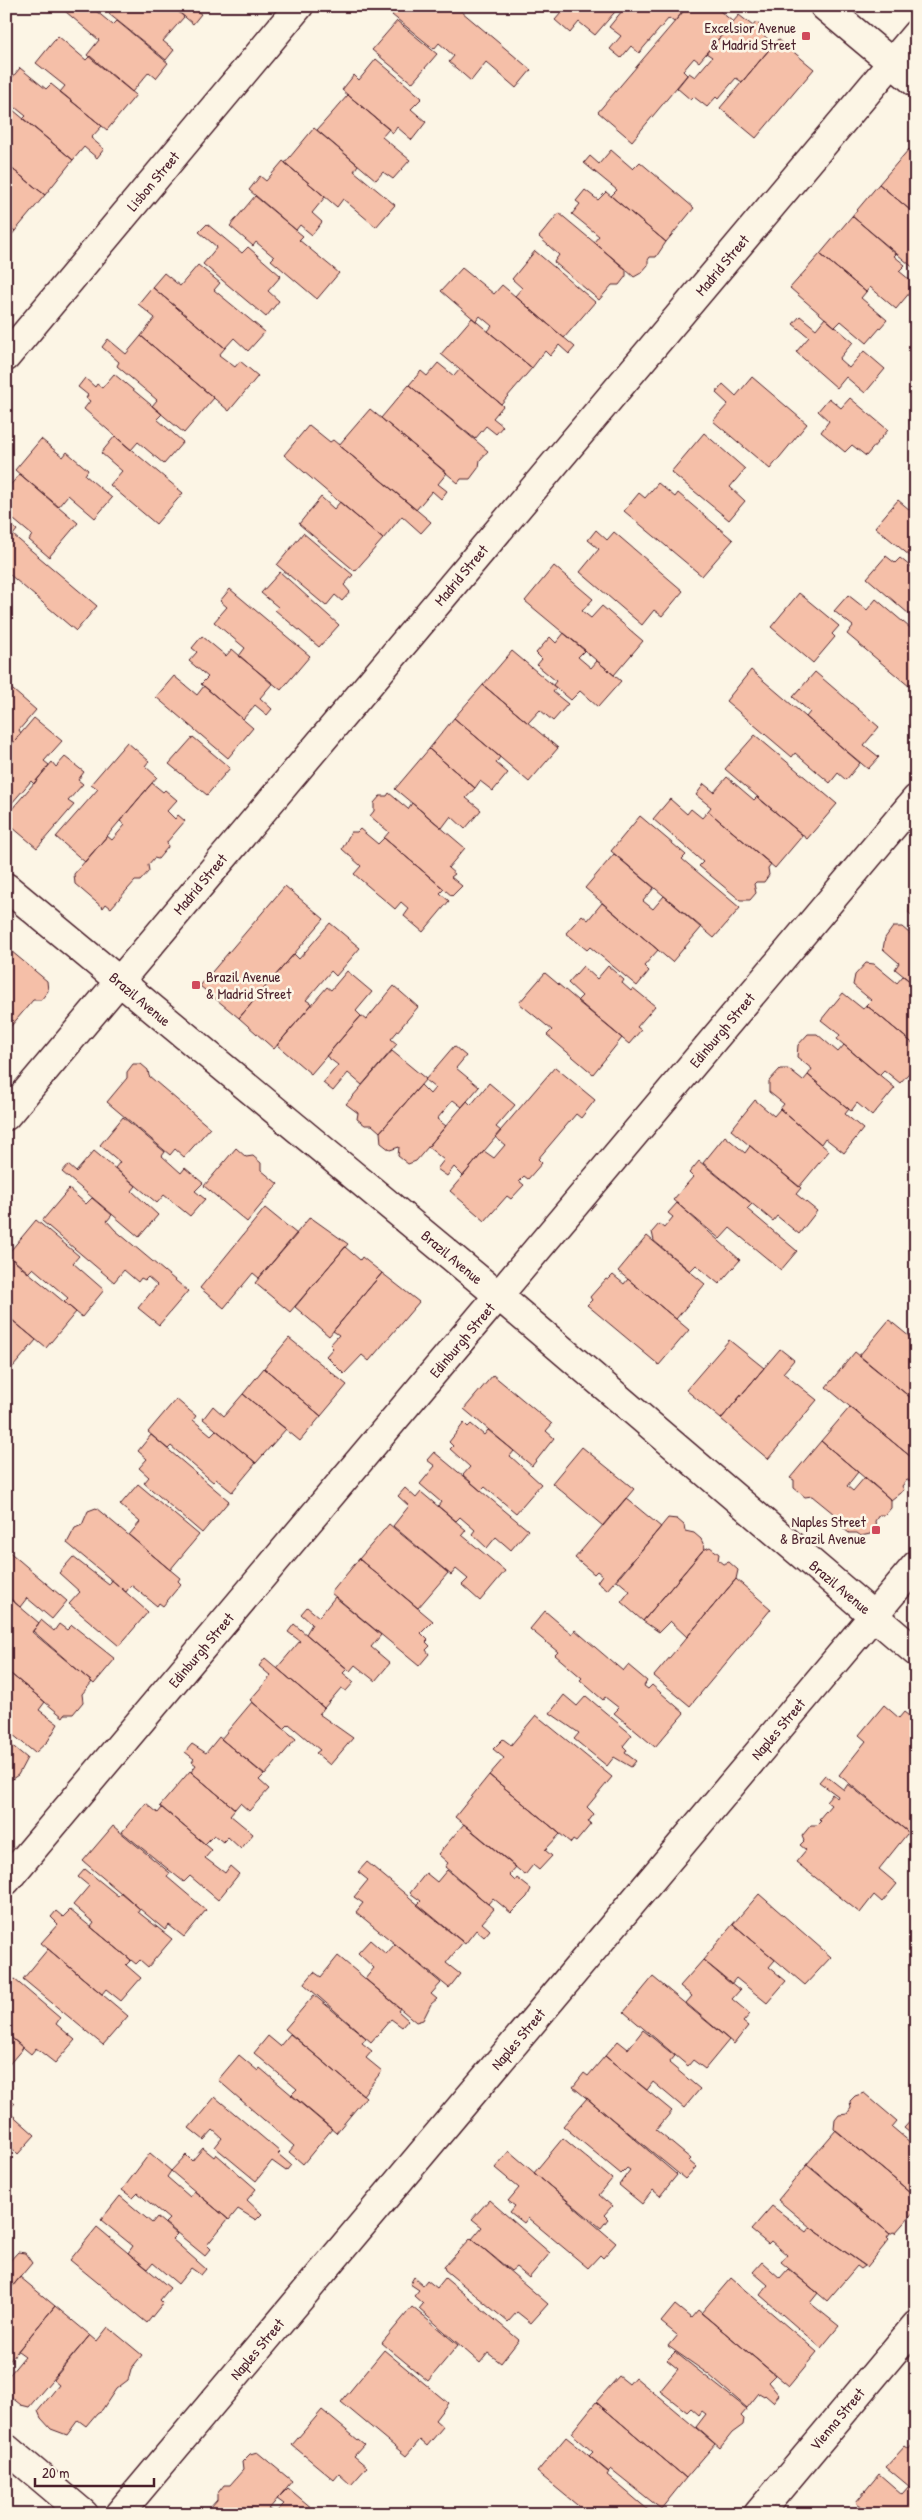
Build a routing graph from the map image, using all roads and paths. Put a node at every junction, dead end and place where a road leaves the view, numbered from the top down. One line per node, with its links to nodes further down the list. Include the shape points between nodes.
1 (299, 6): 6 (street, Lisbon Street)
2 (824, 6): 4 (street)
3 (916, 34): 4 (street, Madrid Street)
4 (892, 63): 5 (street); 9 (street, Madrid Street)
5 (916, 83)
6 (6, 357)
7 (916, 799): 11 (street, Edinburgh Street)
8 (6, 887): 9 (street, Brazil Avenue)
9 (119, 981): 10 (street, Madrid Street); 11 (street, Brazil Avenue)
10 (6, 1116)
11 (499, 1296): 13 (street, Brazil Avenue); 15 (street, Edinburgh Street)
12 (916, 1565): 13 (street, Naples Street)
13 (874, 1615): 14 (street, Brazil Avenue); 19 (street, Naples Street)
14 (916, 1652)
15 (6, 1881)
16 (916, 2325): 20 (street, Vienna Street)
17 (6, 2448): 18 (street)
18 (84, 2514)
19 (119, 2514)
20 (758, 2514)

